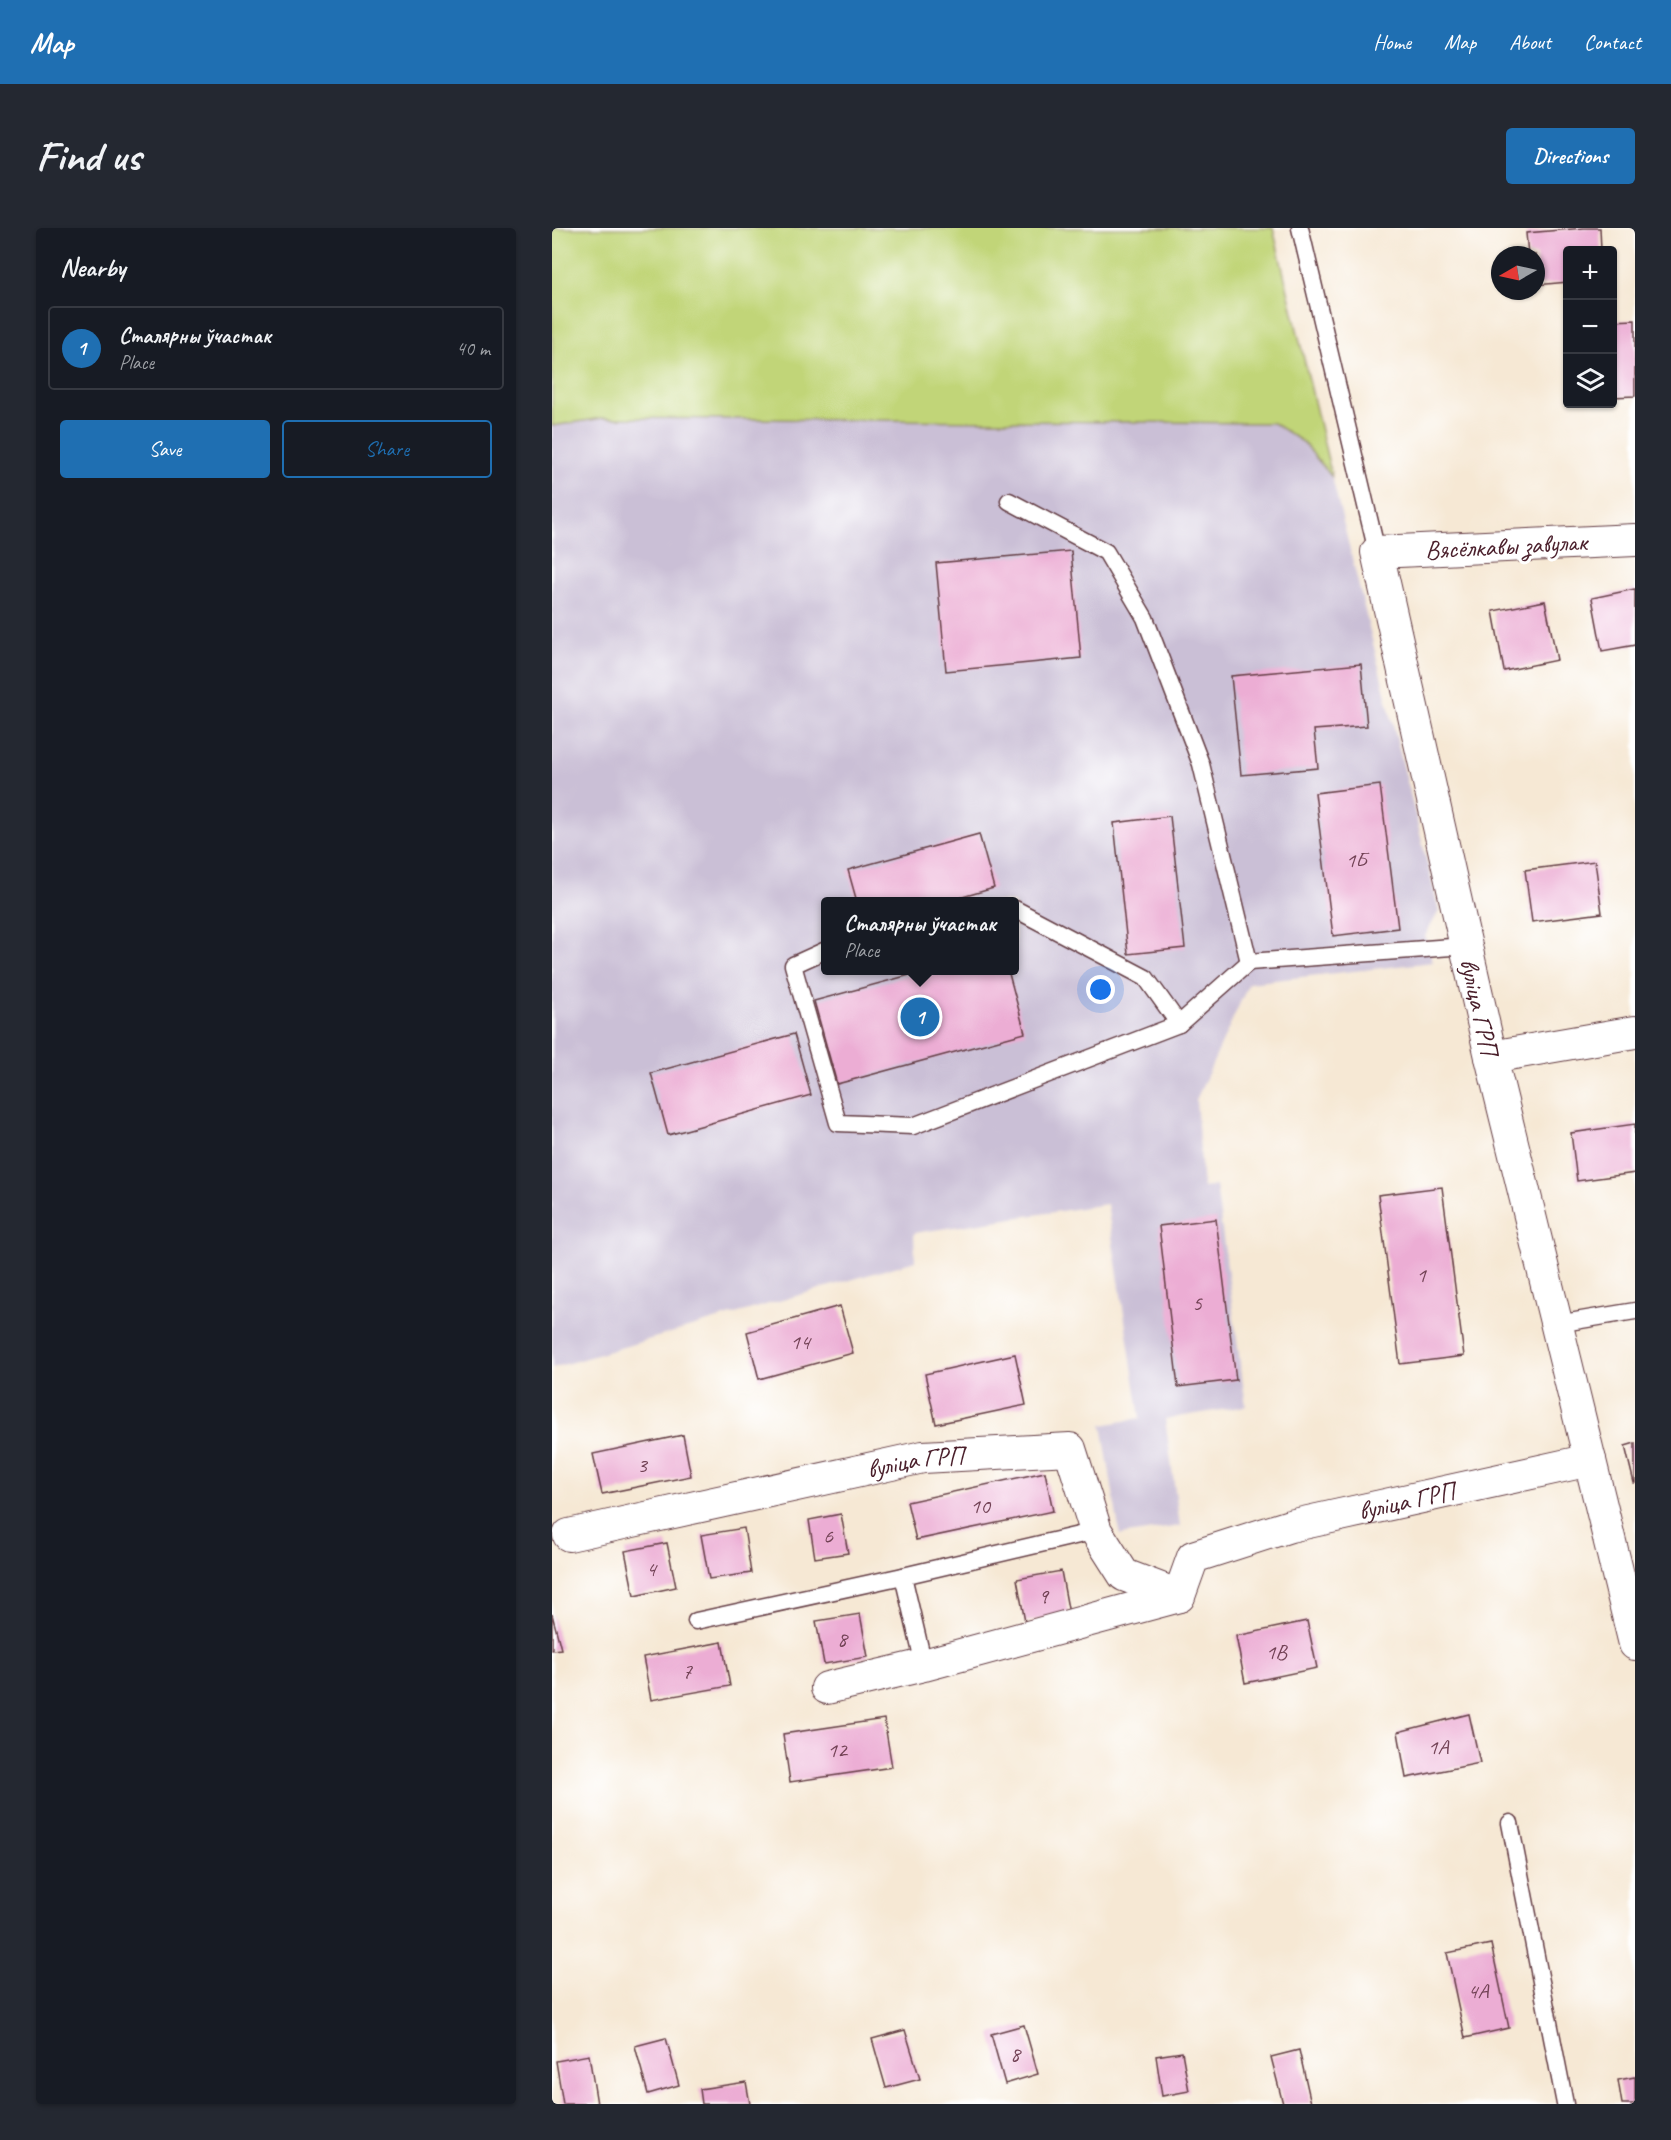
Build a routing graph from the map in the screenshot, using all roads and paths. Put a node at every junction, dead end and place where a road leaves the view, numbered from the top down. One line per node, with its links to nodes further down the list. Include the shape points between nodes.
1 (1300, 228): 4 (lane)
2 (1010, 501): 8 (lane, via 1106,552 1145,618 1201,764)
3 (1635, 540): 4 (street, Вясёлкавы завулак)
4 (1377, 552): 6 (street, вуліца ГРП)
5 (1019, 912): 9 (lane, via 1146,978)
6 (1465, 946): 8 (lane); 11 (street, вуліца ГРП)
7 (821, 952): 9 (lane, via 794,964 838,1123 913,1126)
8 (1249, 962): 9 (lane)
9 (1179, 1024)
10 (1635, 1032): 11 (street)
11 (1491, 1057): 13 (street, вуліца ГРП)
12 (1635, 1311): 13 (lane)
13 (1557, 1324): 14 (street, вуліца ГРП)
14 (1590, 1460): 18 (street, вуліца ГРП, via 1290,1526 1193,1557); 20 (street, вуліца ГРП)
15 (1096, 1531): 16 (street, вуліца ГРП, via 1070,1449 923,1456); 17 (lane); 18 (street, вуліца ГРП, via 1124,1575)
16 (569, 1535)
17 (903, 1576): 19 (lane); 21 (lane)
18 (1179, 1596): 21 (street)
19 (696, 1622)
20 (1635, 1644)
21 (924, 1665): 22 (street)
22 (827, 1688)
23 (1510, 1823): 24 (lane)
24 (1565, 2104)

